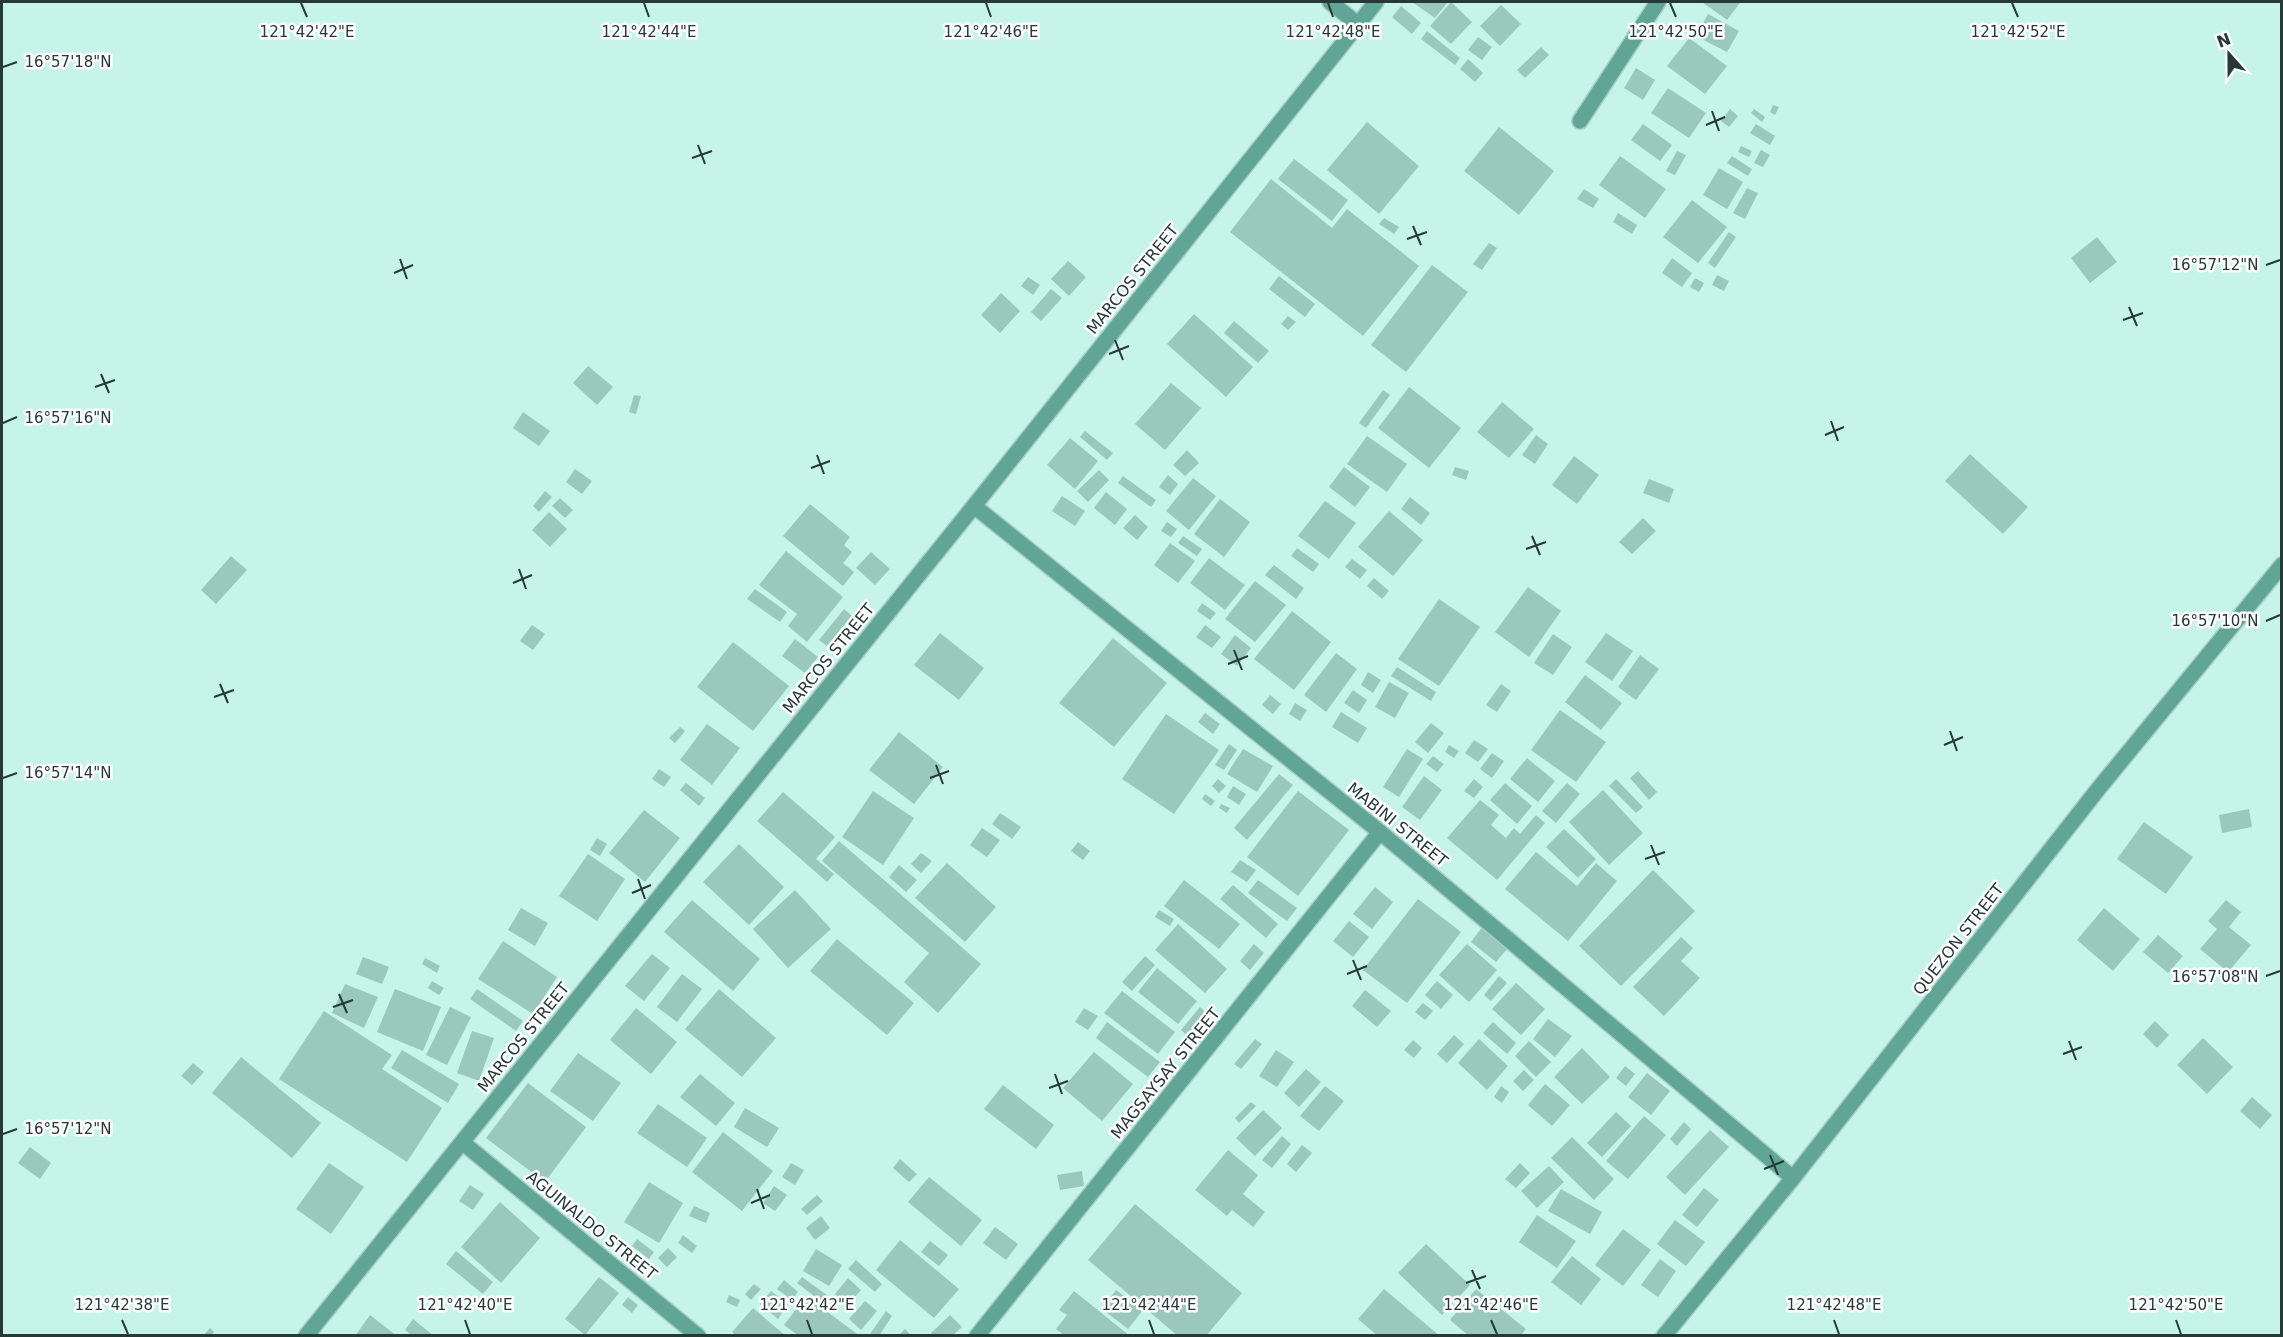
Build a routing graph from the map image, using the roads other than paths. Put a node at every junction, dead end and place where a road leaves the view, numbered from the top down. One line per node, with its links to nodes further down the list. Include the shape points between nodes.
1 (1330, 2): 4 (street)
2 (1376, 2): 4 (street, MARCOS STREET)
3 (1658, 2): 5 (street)
4 (1359, 25): 6 (street, MARCOS STREET)
5 (1580, 121)
6 (974, 506): 8 (street, MABINI STREET); 9 (street, MARCOS STREET)
7 (2282, 565): 10 (street, QUEZON STREET, via 2099,788)
8 (1380, 832): 10 (street, MABINI STREET); 13 (street, MAGSAYSAY STREET)
9 (462, 1142): 11 (street, MARCOS STREET); 12 (street, AGUINALDO STREET)
10 (1793, 1178): 14 (street, QUEZON STREET)
11 (306, 1335)
12 (698, 1335)
13 (978, 1335)
14 (1664, 1335)

